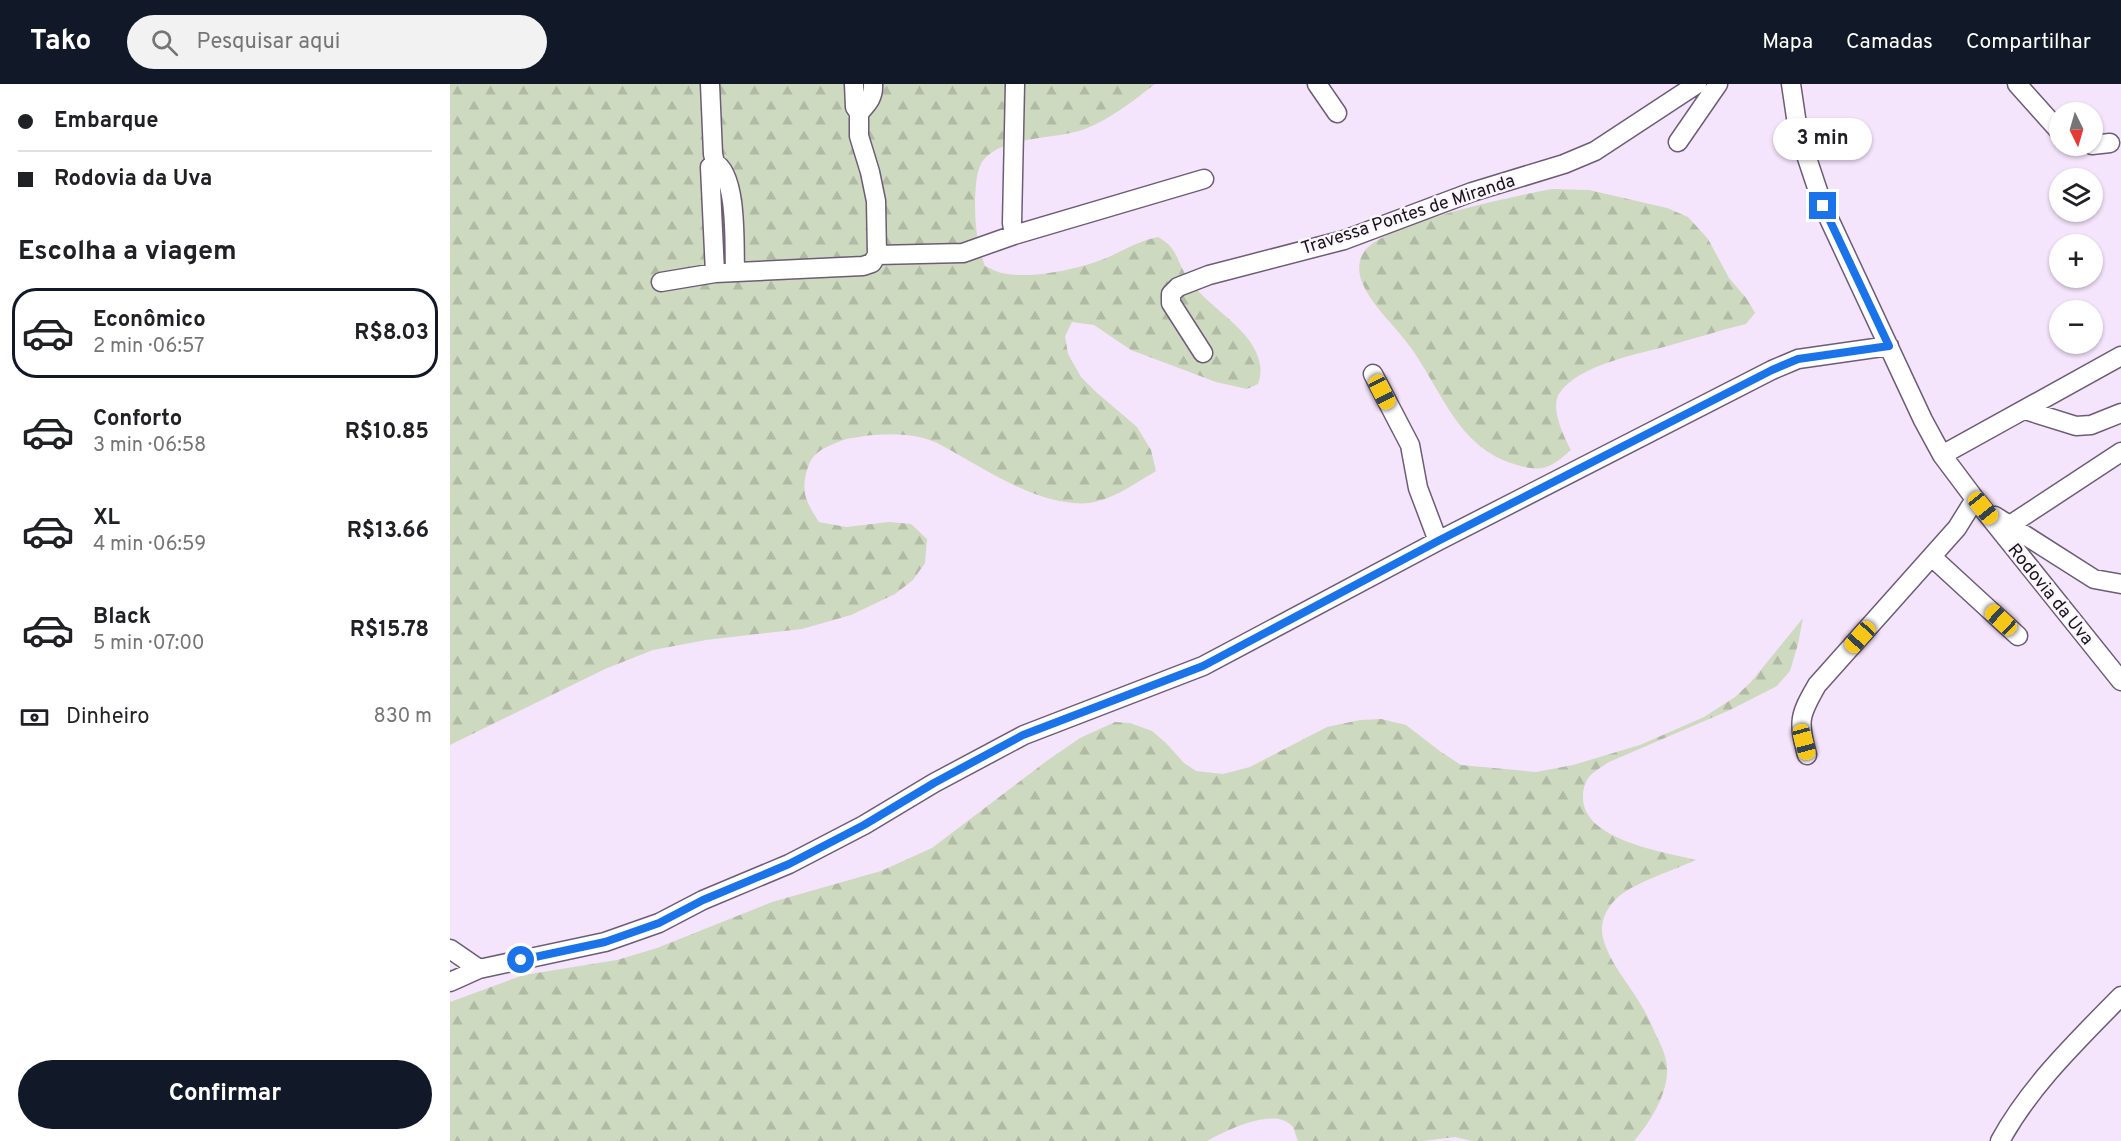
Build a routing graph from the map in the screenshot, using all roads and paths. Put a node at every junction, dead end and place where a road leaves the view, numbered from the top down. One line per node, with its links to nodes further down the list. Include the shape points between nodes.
1 (710, 84): 14 (street)
2 (854, 84): 10 (street)
3 (873, 84): 10 (street, via 870,101)
4 (1015, 84): 16 (street)
5 (1317, 84): 11 (street)
6 (1697, 84): 22 (street, Travessa Pontes de Miranda, via 1595,151 1574,160 1472,192 1344,240 1209,275 1178,287 1171,294 1171,303)
7 (1718, 84): 13 (street)
8 (1791, 84): 21 (street, Rodovia da Uva, via 1798,131 1811,174)
9 (2017, 84): 12 (street)
10 (859, 113): 17 (street, via 859,136 876,201)
11 (1338, 113)
12 (2049, 120)
13 (1678, 142)
14 (715, 163): 18 (street, via 724,172 731,192); 19 (street, via 710,168)
15 (1203, 179): 16 (street)
16 (1014, 235): 17 (street, via 963,253)
17 (878, 255): 18 (street, via 863,266)
18 (735, 272): 19 (street)
19 (715, 273): 20 (street)
20 (661, 282)
21 (1889, 346): 28 (street, Rodovia da Uva); 31 (street, via 1798,359 1772,370)
22 (1203, 352)
23 (2121, 356): 25 (street)
24 (1373, 374): 31 (street, via 1410,445 1418,488)
25 (2025, 410): 26 (street, via 2076,426 2091,425); 28 (street)
26 (2121, 413)
27 (2121, 452): 30 (street)
28 (1942, 455): 29 (street, Rodovia da Uva)
29 (1979, 504): 30 (street); 32 (street); 35 (street, Rodovia da Uva)
30 (2010, 525): 33 (street, via 2094,579)
31 (1438, 541): 38 (street, via 1203,666 1023,735 855,830 659,923 605,942)
32 (1932, 557): 34 (street); 36 (street, via 1817,685 1803,709 1800,729)
33 (2121, 584)
34 (2018, 636)
35 (2121, 681)
36 (1807, 755)
37 (450, 949): 38 (street)
38 (479, 969): 39 (street)
39 (450, 982)
40 (2121, 996): 41 (street, via 2060,1059)
41 (2000, 1141)

